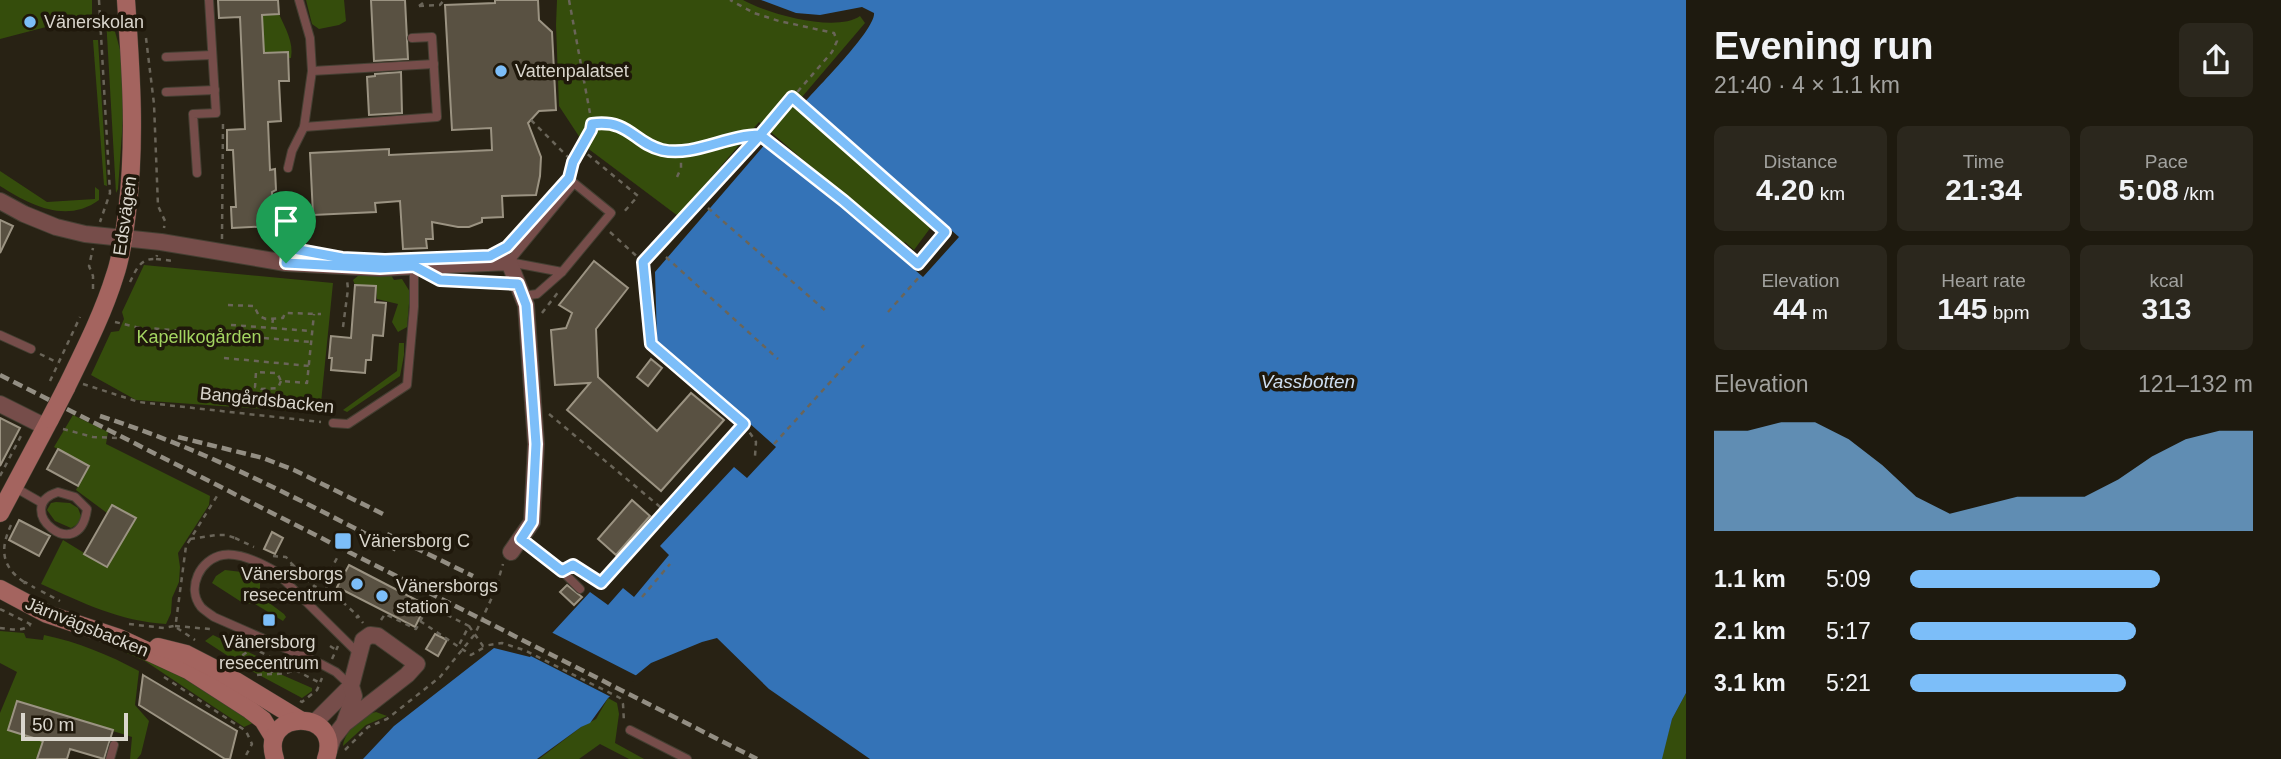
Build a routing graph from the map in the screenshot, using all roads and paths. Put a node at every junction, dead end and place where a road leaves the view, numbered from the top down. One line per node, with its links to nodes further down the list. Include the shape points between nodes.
1 (99, 0): 35 (path, via 110,192)
2 (127, 0): 36 (main road, Edsvägen, via 133,130)
3 (208, 0): 11 (lane)
4 (299, 0): 14 (lane, via 310,38)
5 (427, 0): 6 (path, via 419,6 440,5)
6 (444, 0)
7 (569, 0): 20 (path)
8 (730, 0): 17 (path, via 766,17 834,33 837,41 832,52)
9 (412, 38): 13 (lane, via 432,37)
10 (146, 39): 37 (path, via 158,206 165,221)
11 (212, 55): 12 (lane); 15 (lane)
12 (166, 57)
13 (434, 64): 14 (lane); 21 (lane, via 437,117)
14 (312, 71): 21 (lane)
15 (215, 90): 16 (lane); 18 (lane)
16 (166, 92)
17 (792, 97): 22 (path); 22 (path, via 945,232 918,264)
18 (216, 113): 27 (lane, via 193,114); 38 (path, via 224,122)
19 (531, 120): 25 (path)
20 (592, 124): 23 (path); 24 (path, via 616,124 656,148)
21 (304, 127): 26 (lane)
22 (760, 135): 24 (path, via 741,135); 41 (path)
23 (580, 148): 25 (path); 33 (path, via 638,196)
24 (681, 151): 28 (path)
25 (573, 162): 29 (path, via 569,178)
26 (288, 169)
27 (197, 173)
28 (677, 177)
29 (573, 183): 40 (lane); 44 (lane, via 611,213)
30 (289, 198): 42 (lane)
31 (0, 201): 35 (street, via 56,227)
32 (708, 208): 52 (path)
33 (623, 213)
34 (608, 230): 41 (path)
35 (97, 235): 36 (street); 48 (path, via 89,266)
36 (124, 238): 37 (street); 73 (main road, Edsvägen, via 105,305)
37 (161, 242): 38 (street); 46 (path, via 156,259 142,262)
38 (221, 253): 42 (street)
39 (666, 257): 67 (path)
40 (509, 262): 43 (street); 44 (lane); 47 (street)
41 (643, 262): 78 (path, via 651,344)
42 (286, 263): 43 (street)
43 (414, 266): 47 (lane, via 440,280); 77 (lane, Bangårdsbacken, via 407,385 348,424)
44 (562, 272): 47 (lane, via 537,294)
45 (921, 275): 53 (path)
46 (130, 284)
47 (520, 290): 89 (street, via 526,305 536,444 532,522)
48 (93, 291)
49 (558, 292): 51 (path)
50 (228, 305): 57 (path, via 254,306 259,316)
51 (542, 312)
52 (827, 312)
53 (888, 312)
54 (314, 314): 55 (path); 57 (path, via 285,313 283,318); 61 (path)
55 (321, 314)
56 (81, 315): 69 (path)
57 (273, 318): 60 (path)
58 (112, 321): 63 (path)
59 (231, 325): 60 (path)
60 (272, 328): 61 (path)
61 (312, 332): 63 (path)
62 (0, 335): 65 (lane)
63 (311, 342): 70 (path)
64 (864, 345): 81 (path)
65 (31, 349): 69 (path)
66 (224, 358): 68 (path)
67 (778, 359)
68 (268, 362): 70 (path); 71 (path)
69 (58, 363): 73 (path)
70 (310, 366): 72 (path, via 307,383)
71 (267, 372): 72 (path, via 278,373); 72 (path, via 256,372 255,387 278,388)
72 (281, 381)
73 (66, 384): 76 (main road, Edsvägen, bridge); 77 (path, Bangårdsbacken, via 139,402)
74 (0, 404): 76 (street)
75 (549, 415): 86 (path)
76 (42, 422): 83 (main road, Edsvägen); 83 (path)
77 (333, 423)
78 (744, 424): 82 (path, via 756,442); 86 (path)
79 (66, 429): 80 (path, via 93,438)
80 (118, 438)
81 (774, 444)
82 (755, 456)
83 (7, 481): 85 (lane); 87 (main road, Edsvägen)
84 (217, 496): 88 (path)
85 (42, 503): 85 (lane, via 44,522 51,528 72,534 81,528 87,509 75,496 58,492)
86 (665, 510): 95 (path, via 601,583 573,565)
87 (7, 515): 97 (path, via 3,550)
88 (190, 539): 90 (path, via 226,535); 107 (path)
89 (521, 539): 91 (street); 95 (lane)
90 (256, 548)
91 (511, 552): 113 (path)
92 (267, 553): 98 (path, via 286,557 314,587)
93 (337, 558): 98 (path)
94 (670, 564): 99 (path)
95 (562, 571): 96 (lane)
96 (580, 589)
97 (13, 590): 100 (path); 102 (path); 112 (main road, Järnvägsbacken, via 56,618)
98 (326, 591): 103 (path)
99 (642, 597)
100 (60, 600)
101 (1, 611): 102 (path)
102 (6, 614): 106 (path)
103 (358, 616)
104 (374, 621): 105 (path, via 380,622 384,614 416,629)
105 (420, 621): 108 (path, via 429,605); 116 (path)
106 (30, 625): 109 (path); 110 (path)
107 (174, 626): 111 (path); 112 (path); 114 (path)
108 (469, 626): 113 (path); 116 (path)
109 (0, 628)
110 (41, 629)
111 (213, 629)
112 (121, 630): 131 (main road, via 186,654); 135 (main road, Järnvägsbacken, via 263,720)
113 (475, 634): 118 (path); 120 (path)
114 (195, 640)
115 (241, 642): 119 (path)
116 (459, 645): 120 (path)
117 (330, 646): 121 (path)
118 (487, 646): 120 (path, via 471,655); 133 (path, via 502,643 524,650 620,698 624,723)
119 (253, 648): 123 (path); 124 (path)
120 (463, 649): 136 (path, via 440,677)
121 (336, 650)
122 (358, 653): 130 (street); 130 (lane, via 266,566 222,555 209,560 200,571 195,592 203,609 321,664); 132 (street, via 363,640 378,636 417,664)
123 (275, 659): 125 (path); 126 (path)
124 (234, 661)
125 (295, 670): 126 (path); 129 (path)
126 (272, 673): 127 (path)
127 (255, 676)
128 (163, 677): 138 (path, via 246,732 252,744)
129 (320, 683)
130 (351, 686): 131 (street); 132 (street, via 354,696)
131 (307, 722): 135 (main road, via 285,725); 136 (main road, via 326,736)
132 (344, 724): 136 (street)
133 (630, 730): 139 (lane)
134 (114, 745): 137 (lane)
135 (272, 750)
136 (329, 757)
137 (110, 759)
138 (244, 759)
139 (687, 759)

